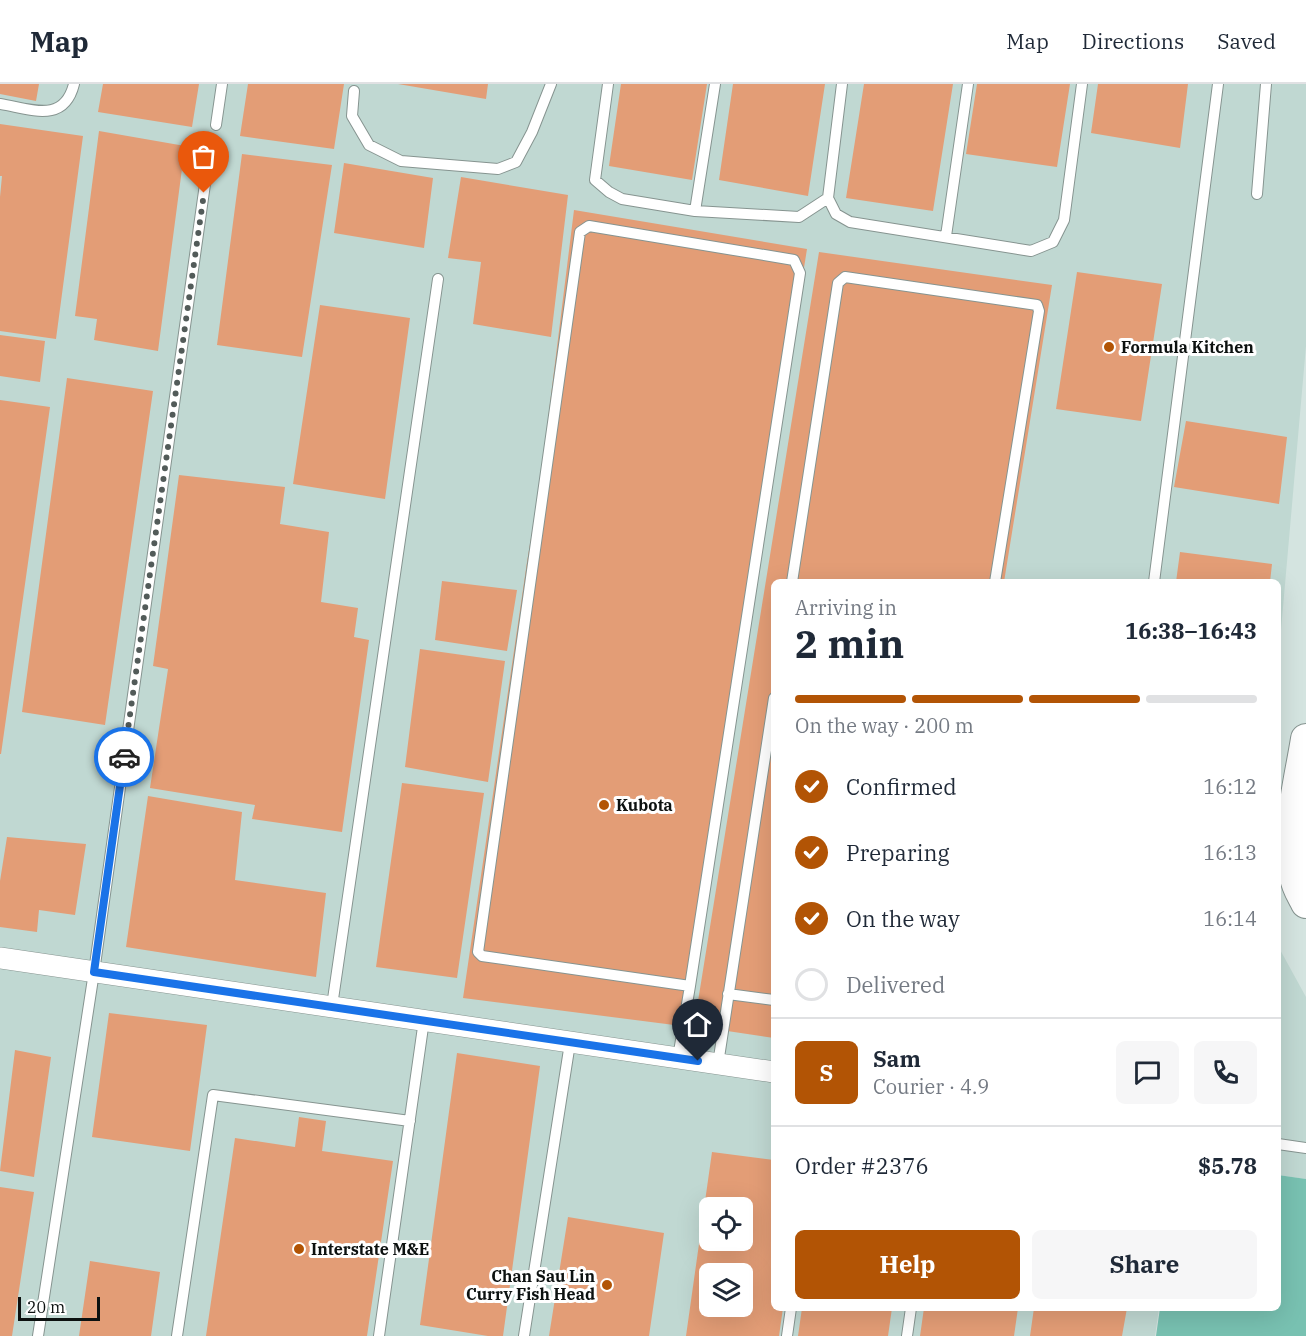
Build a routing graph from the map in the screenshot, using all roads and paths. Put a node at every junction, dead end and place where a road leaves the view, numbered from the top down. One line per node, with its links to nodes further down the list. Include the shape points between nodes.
1 (74, 84): 12 (lane, via 64,106 51,112)
2 (222, 84): 13 (lane)
3 (551, 84): 11 (lane, via 516,162 498,169 401,161 369,145 352,116)
4 (608, 84): 17 (lane, via 595,180 622,199)
5 (715, 84): 17 (lane)
6 (842, 84): 16 (lane)
7 (968, 84): 18 (lane)
8 (1082, 84): 18 (lane, via 1064,220 1053,242 1031,251)
9 (1218, 84): 22 (lane)
10 (1266, 84): 15 (lane)
11 (354, 91)
12 (0, 104)
13 (216, 125)
14 (207, 170): 28 (lane)
15 (1257, 194)
16 (828, 198): 17 (lane, via 799,217); 18 (lane, via 836,214 850,222)
17 (695, 211)
18 (946, 236)
19 (438, 279): 32 (lane)
20 (792, 579): 21 (lane, via 838,283 845,277 1037,305)
21 (995, 579)
22 (1154, 579)
23 (771, 717): 30 (lane)
24 (1306, 739): 25 (street)
25 (1300, 810): 26 (street, via 1292,843 1295,878)
26 (1306, 903)
27 (0, 958): 28 (street)
28 (94, 972): 32 (street); 43 (lane)
29 (690, 986): 29 (lane, via 482,956 478,952 580,232 590,226 794,260 800,273); 35 (lane)
30 (728, 994): 31 (lane); 36 (lane)
31 (771, 1000)
32 (332, 1006): 33 (street)
33 (424, 1020): 34 (street); 38 (lane)
34 (570, 1043): 35 (street); 46 (lane)
35 (678, 1058): 36 (street)
36 (718, 1064): 37 (street)
37 (771, 1072)
38 (410, 1121): 44 (lane, via 213,1095); 45 (lane)
39 (1281, 1144): 40 (lane)
40 (1306, 1148)
41 (791, 1311): 47 (lane)
42 (911, 1311): 48 (lane)
43 (38, 1336)
44 (177, 1336)
45 (379, 1336)
46 (524, 1336)
47 (787, 1336)
48 (907, 1336)

